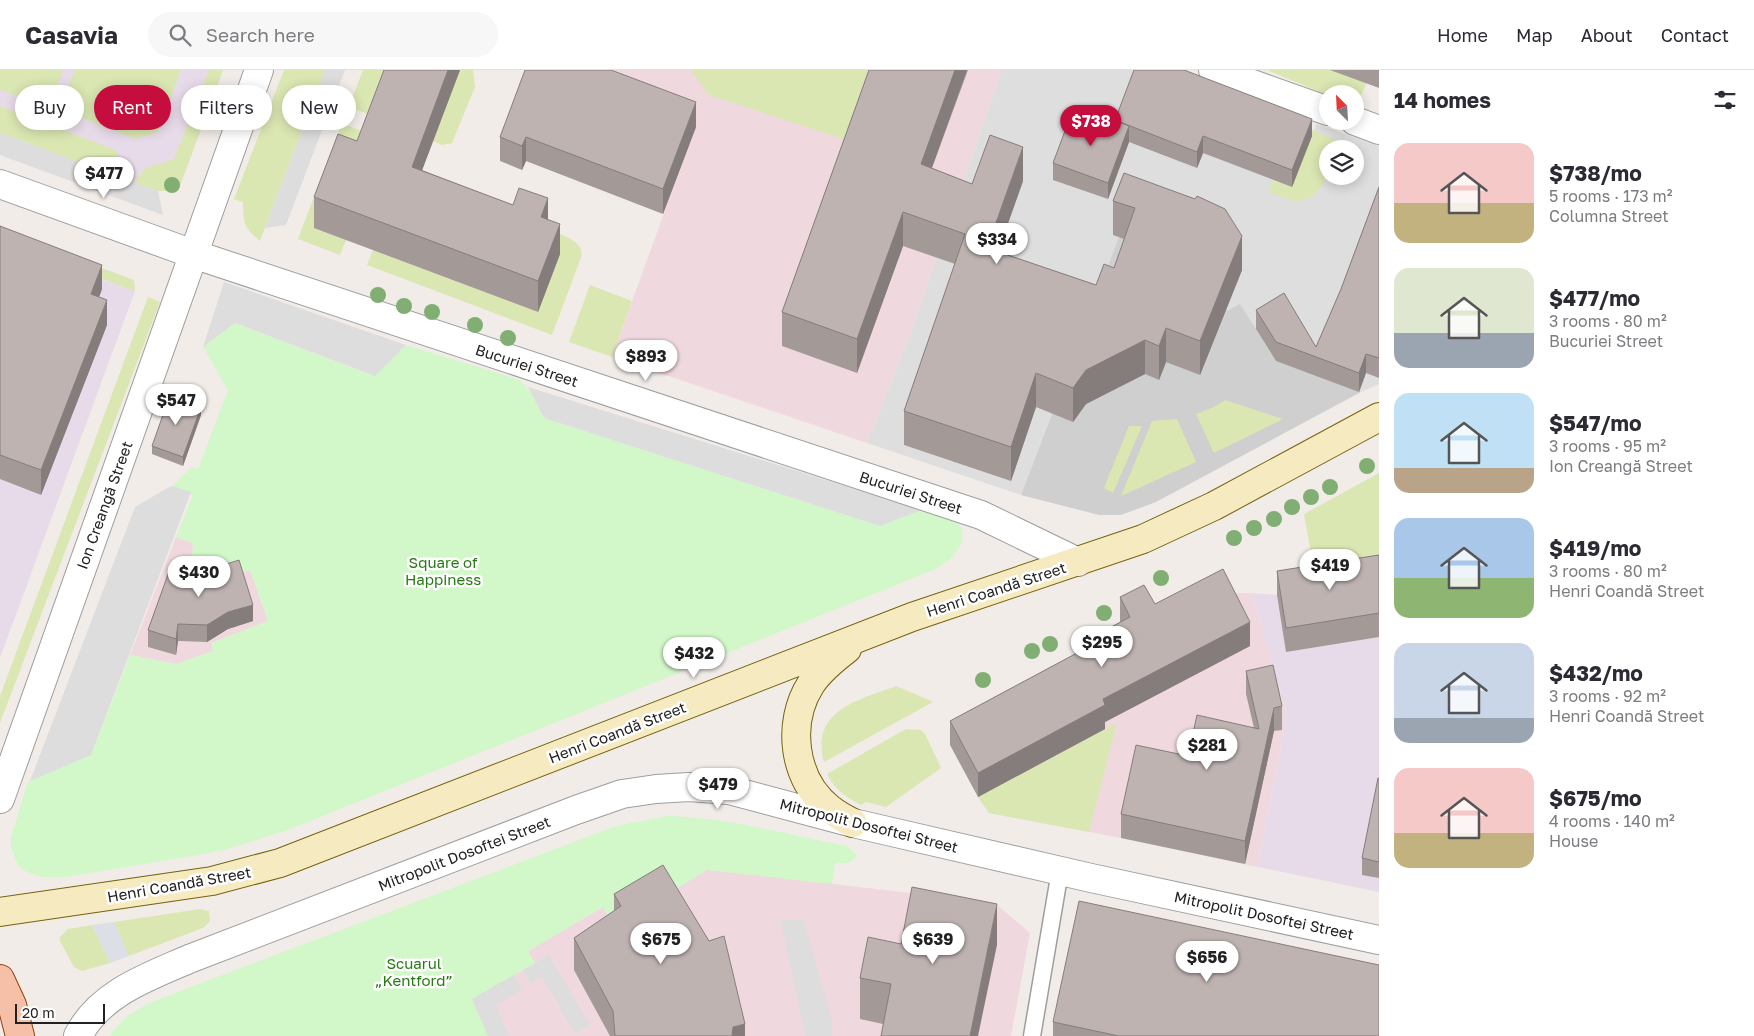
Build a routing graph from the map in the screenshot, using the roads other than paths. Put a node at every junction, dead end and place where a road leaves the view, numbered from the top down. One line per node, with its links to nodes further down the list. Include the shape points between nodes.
1 (259, 70): 7 (street, Ion Creangă Street)
2 (1213, 70): 3 (street)
3 (1319, 108)
4 (1364, 124): 5 (street)
5 (1379, 130)
6 (0, 184): 7 (street, Bucuriei Street)
7 (193, 254): 9 (street, Bucuriei Street, via 980,515); 11 (street, Ion Creangă Street)
8 (1379, 417): 9 (main road, Henri Coandă Street, via 1214,506 1143,539)
9 (1078, 562): 10 (main road, Henri Coandă Street, via 912,617)
10 (874, 633): 12 (main road, via 829,663 811,683 799,708 795,736 799,763 810,788 829,809); 14 (main road, Henri Coandă Street, via 280,864 212,880)
11 (0, 799)
12 (853, 823): 13 (street, Mitropolit Dosoftei Street); 18 (street, Mitropolit Dosoftei Street, via 729,790 689,787 622,794 174,965 131,985 104,1003)
13 (1060, 871): 15 (street, Mitropolit Dosoftei Street); 19 (lane)
14 (0, 912)
15 (1379, 940)
16 (0, 979): 17 (main road, via 12,1005)
17 (20, 1036)
18 (78, 1036)
19 (1032, 1036)

